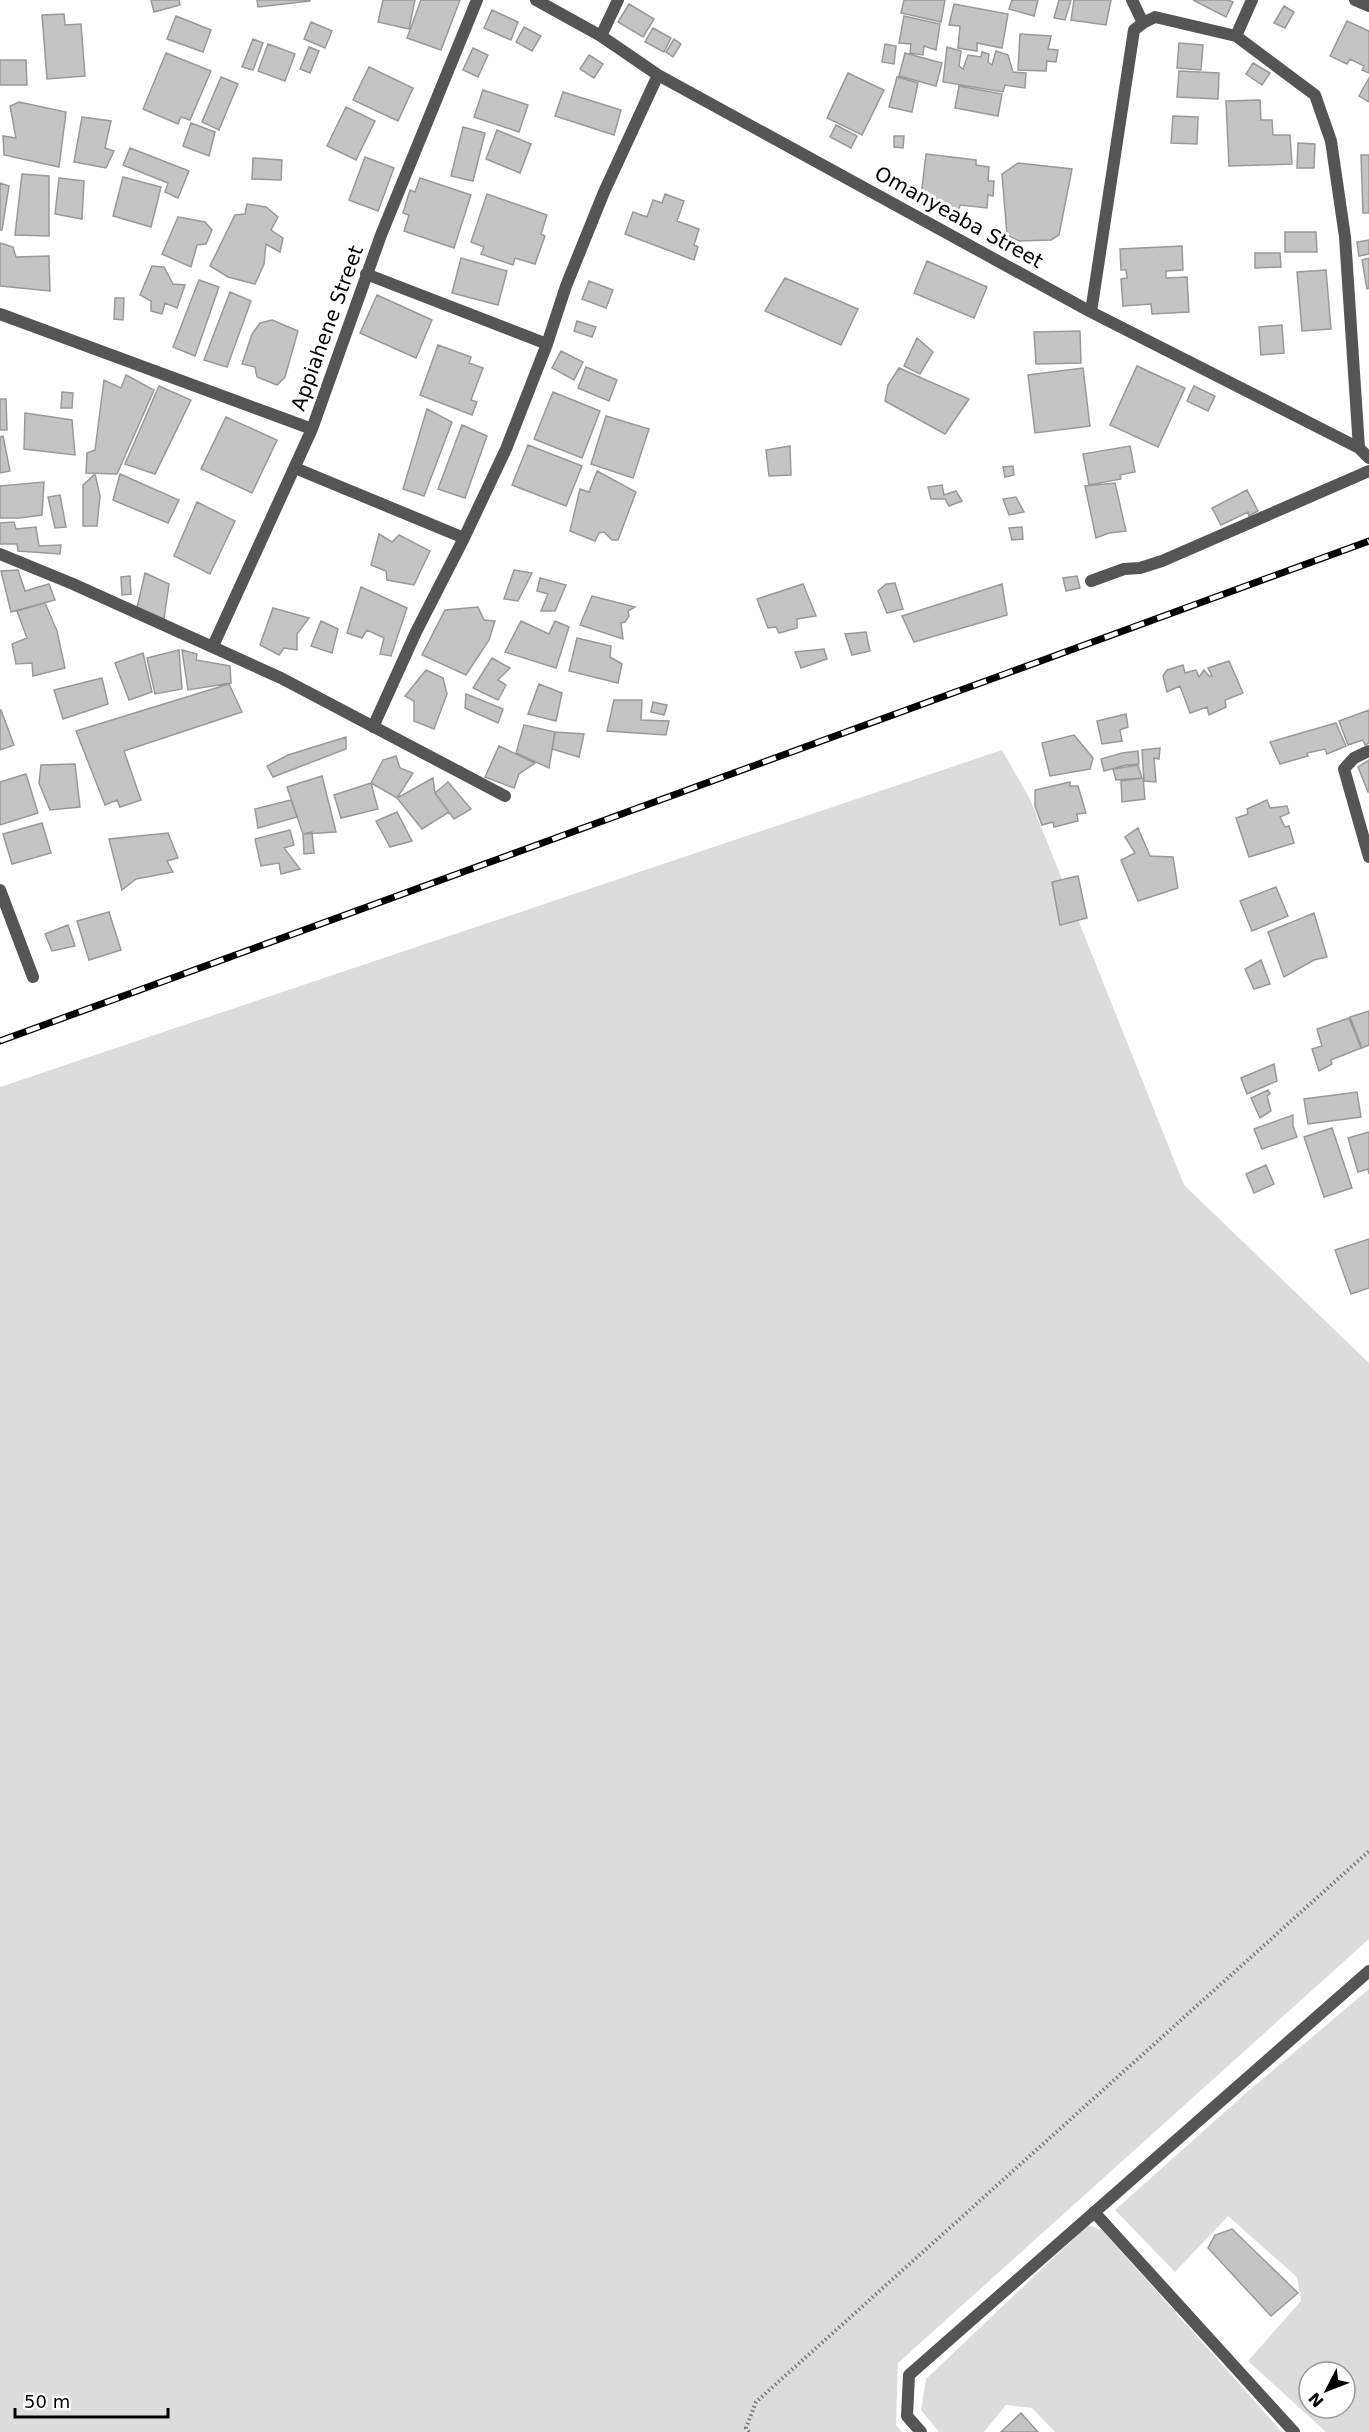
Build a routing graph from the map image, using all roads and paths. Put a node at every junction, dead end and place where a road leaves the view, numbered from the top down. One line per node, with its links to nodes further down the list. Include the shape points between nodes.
1 (477, 0): 12 (street, Appiahene Street)
2 (536, 0): 9 (street, Omanyeaba Street)
3 (618, 0): 9 (street)
4 (1132, 0): 8 (street)
5 (1252, 0): 10 (street)
6 (1355, 0): 7 (street)
7 (1369, 6)
8 (1143, 23): 10 (street, via 1155,17); 13 (street, via 1134,30)
9 (601, 36): 11 (street, Omanyeaba Street)
10 (1236, 36): 17 (street, via 1315,94 1331,141 1345,237)
11 (658, 75): 13 (street, Omanyeaba Street); 15 (street, via 604,192)
12 (366, 274): 15 (street); 16 (street, Appiahene Street)
13 (1091, 312): 17 (street, Omanyeaba Street)
14 (0, 314): 16 (street, Appiahene Street)
15 (547, 344): 21 (street, via 506,449)
16 (312, 429): 19 (street)
17 (1359, 448): 18 (street, Omanyeaba Street)
18 (1369, 458)
19 (295, 468): 21 (street); 24 (street)
20 (1369, 471): 23 (street, via 1162,561)
21 (464, 538): 25 (street)
22 (0, 554): 24 (street)
23 (1091, 581)
24 (213, 646): 25 (street)
25 (373, 727): 27 (street)
26 (1369, 751): 28 (street, via 1354,758 1344,769)
27 (505, 796)
28 (1369, 857)
29 (0, 890): 30 (street)
30 (33, 978)
31 (1369, 1851): 34 (path, via 756,2402 746,2428)
32 (1369, 1971): 33 (street)
33 (1094, 2212): 35 (street, via 909,2375 907,2416); 36 (street)
34 (749, 2432)
35 (921, 2432)
36 (1294, 2432)

